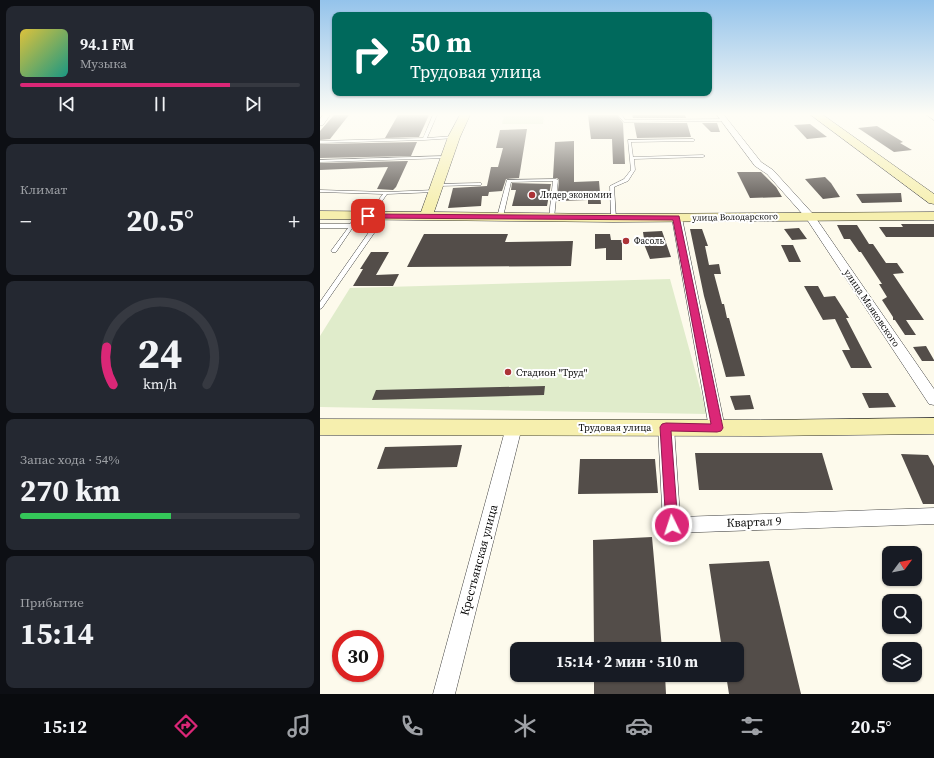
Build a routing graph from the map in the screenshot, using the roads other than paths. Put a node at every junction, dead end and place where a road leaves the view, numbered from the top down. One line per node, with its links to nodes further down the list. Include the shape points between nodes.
1 (450, 147): 6 (street)
2 (630, 147): 7 (lane)
3 (745, 147): 17 (street, улица Маяковского)
4 (861, 147): 13 (street)
5 (702, 156): 7 (lane)
6 (447, 157): 8 (lane); 10 (street)
7 (632, 158): 21 (lane, via 633,170 626,180 612,186)
8 (320, 161)
9 (479, 184): 10 (lane)
10 (436, 188): 12 (lane); 16 (street)
11 (320, 191): 12 (lane)
12 (386, 193): 23 (lane)
13 (934, 200)
14 (320, 215): 23 (street, улица Володарского)
15 (383, 216): 16 (street, улица Володарского); 23 (street, улица Володарского); 26 (lane)
16 (426, 216): 19 (street, улица Володарского)
17 (810, 216): 18 (street, улица Володарского); 22 (street, улица Володарского); 27 (street, улица Маяковского)
18 (934, 216)
19 (500, 217): 20 (street, улица Володарского); 20 (lane, via 509,181 556,180)
20 (552, 217): 21 (street, улица Володарского)
21 (613, 218): 22 (street, улица Володарского)
22 (676, 218): 32 (street)
23 (360, 219): 24 (lane); 25 (lane)
24 (320, 226)
25 (334, 251)
26 (320, 307)
27 (934, 400)
28 (934, 426): 32 (street, Трудовая улица)
29 (320, 427): 30 (street, Трудовая улица)
30 (514, 427): 31 (street, Трудовая улица); 34 (street, Крестьянская улица)
31 (666, 427): 32 (street, Трудовая улица); 33 (street, Квартал 9, via 672,525)
32 (717, 428)
33 (934, 516)
34 (444, 694)

